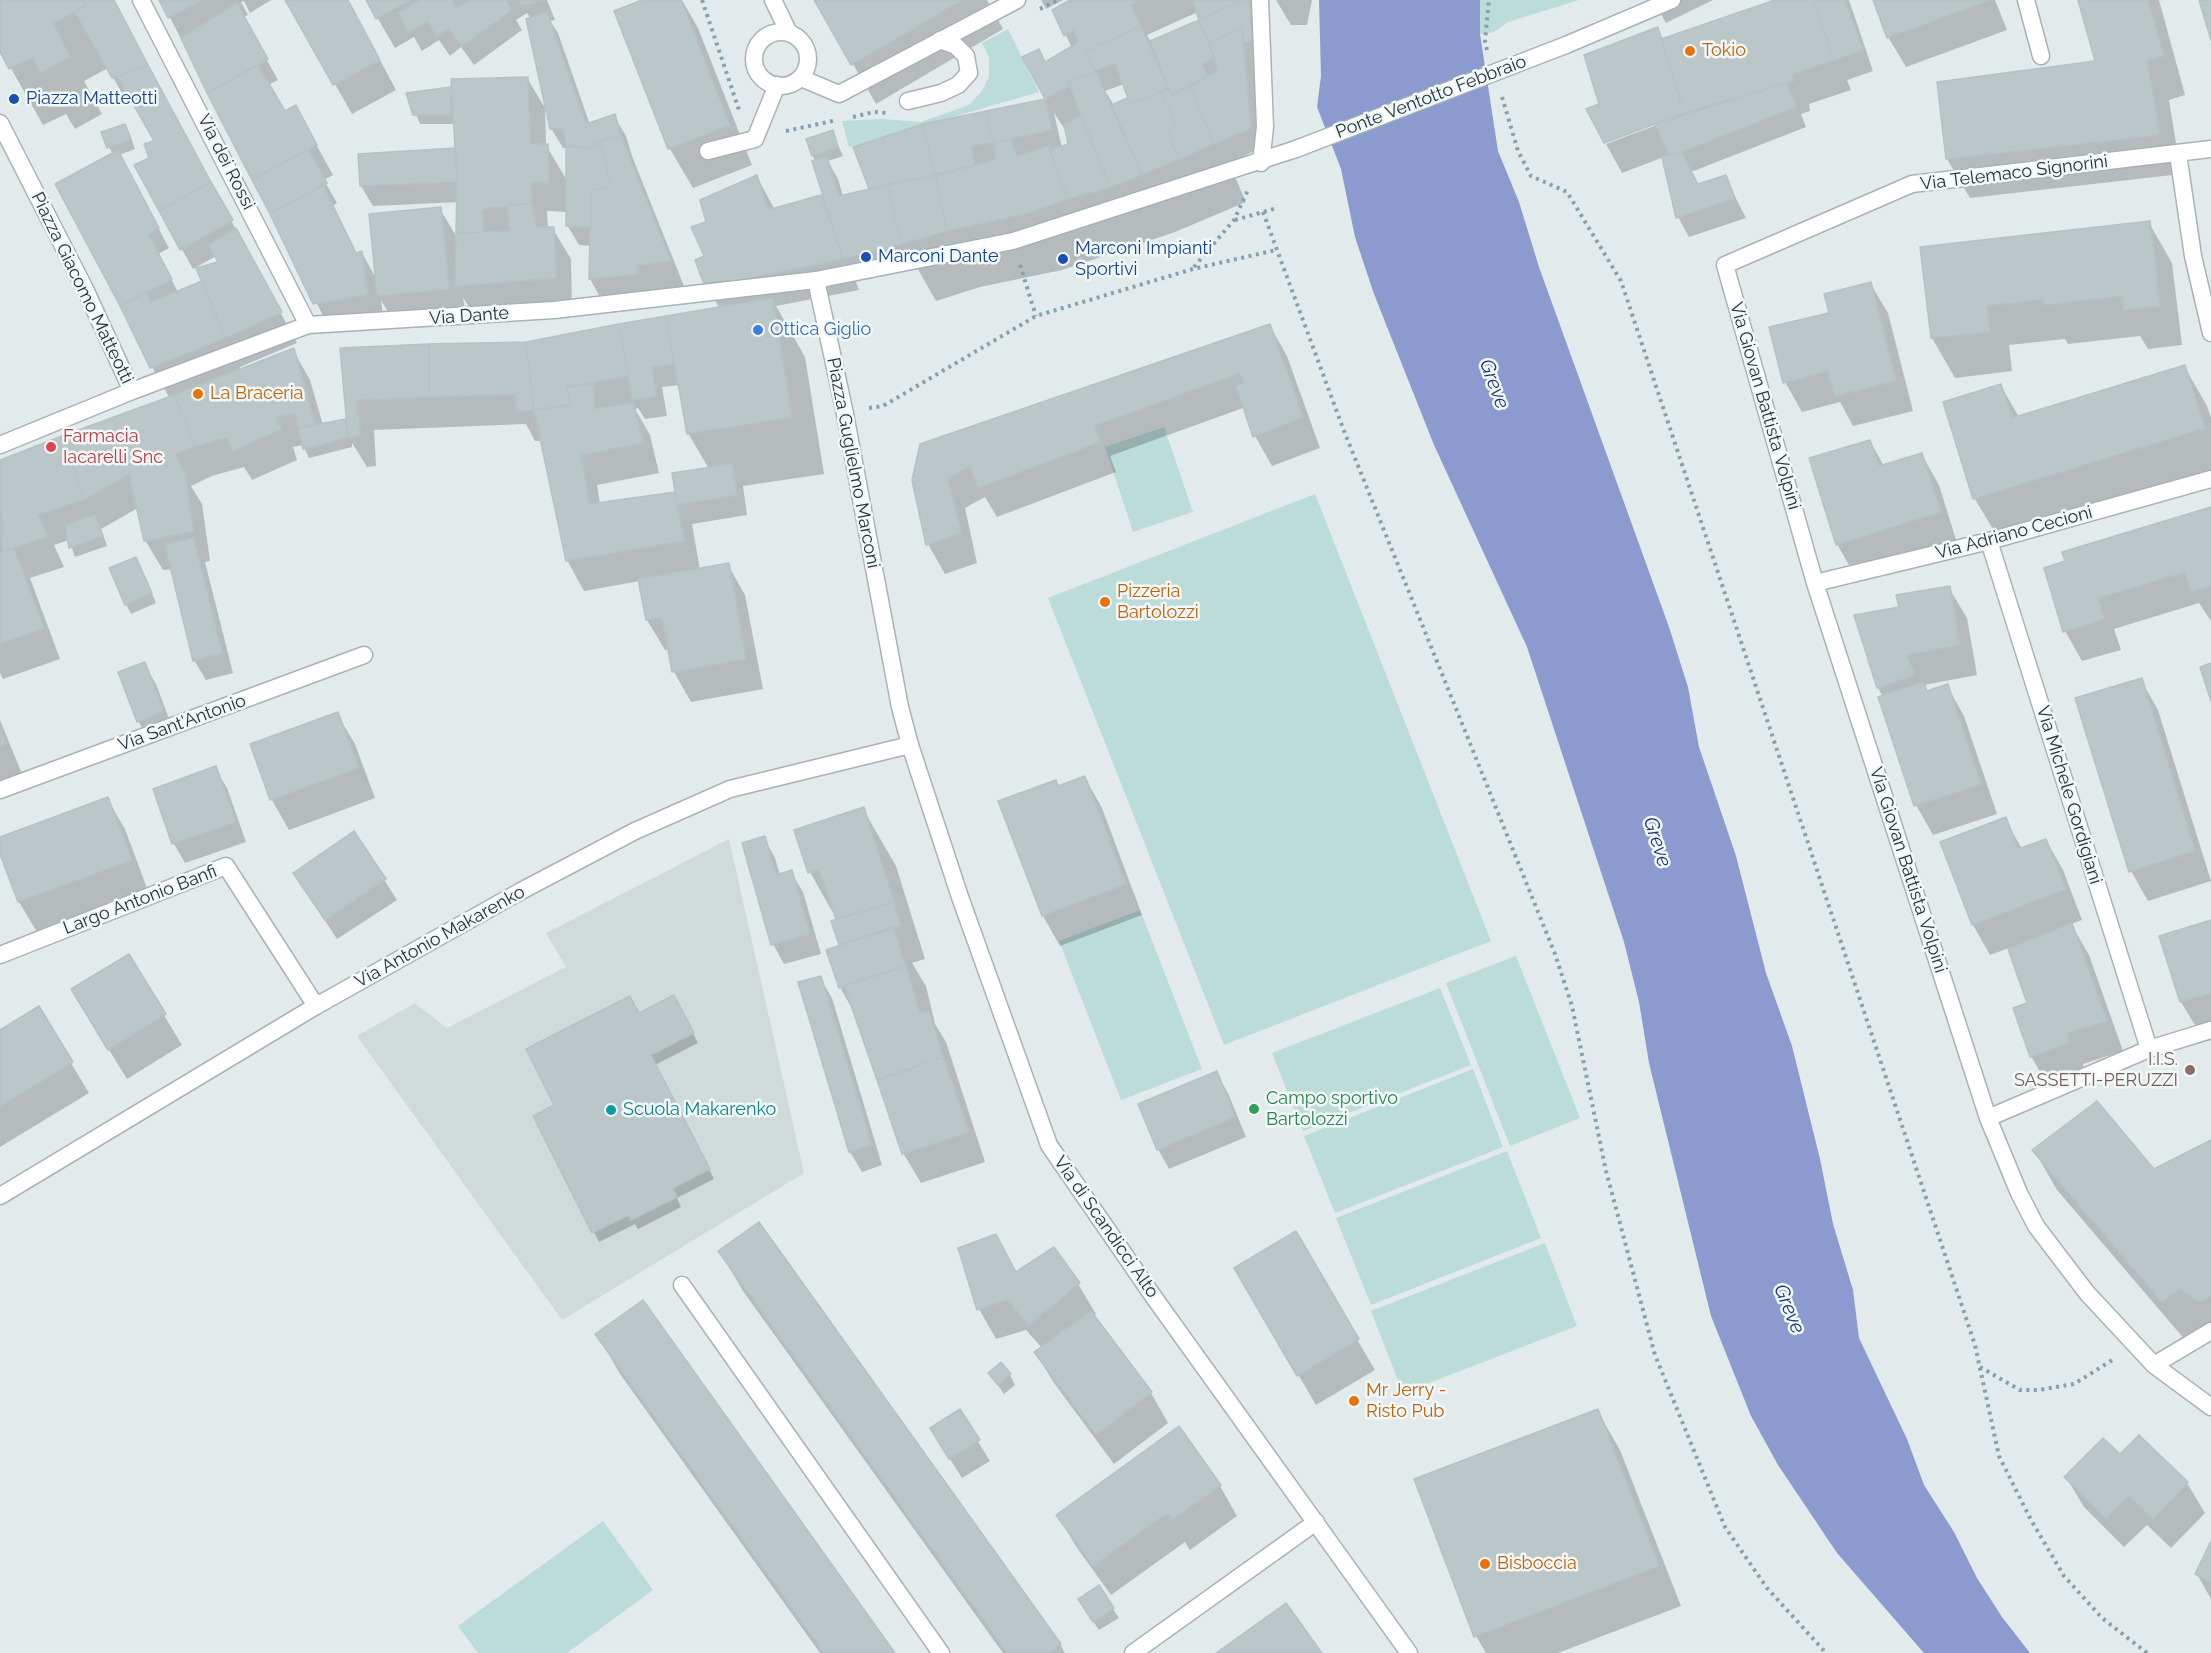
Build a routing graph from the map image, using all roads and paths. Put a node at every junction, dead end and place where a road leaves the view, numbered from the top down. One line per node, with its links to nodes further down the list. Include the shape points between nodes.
1 (141, 0): 31 (street, Via dei Rossi)
2 (702, 0): 17 (path)
3 (773, 0): 9 (street)
4 (1017, 0): 10 (street)
5 (1260, 0): 22 (street, via 1265,127)
6 (1489, 0): 11 (path, via 1485,41)
7 (1672, 0): 22 (street, Ponte Ventotto Febbraio, bridge)
8 (2026, 0): 12 (street)
9 (789, 33): 13 (street, via 807,52); 14 (street, via 764,38 755,52 756,70)
10 (940, 40): 13 (street, via 839,94); 16 (street, via 956,46 966,56 969,73 950,89)
11 (1488, 52)
12 (2041, 56)
13 (801, 78): 14 (street)
14 (777, 85): 20 (street, via 755,139)
15 (1502, 95): 52 (path, via 1518,152 1531,176 1567,192 1621,281 1972,1334)
16 (908, 101)
17 (740, 112)
18 (0, 123): 33 (street, Piazza Giacomo Matteotti)
19 (2211, 149): 21 (street, Via Telemaco Signorini)
20 (708, 151)
21 (2178, 154): 27 (street, Via Telemaco Signorini, via 1912,184); 32 (street, via 2193,256)
22 (1261, 163): 25 (street)
23 (1277, 208): 24 (path)
24 (1263, 212): 26 (path); 28 (path, via 1234,220)
25 (1013, 240): 29 (street); 30 (path)
26 (1276, 250): 28 (path); 58 (path, via 1348,442 1555,954 1572,1006 1606,1171 1655,1355 1725,1527 1767,1588)
27 (1725, 265): 38 (street, Via Giovan Battista Volpini)
28 (1193, 269): 30 (path)
29 (816, 280): 31 (street, Via Dante, via 554,310); 34 (street, Piazza Guglielmo Marconi)
30 (1036, 316): 34 (path, via 883,406)
31 (308, 326): 33 (street, Via Dante)
32 (2211, 333)
33 (132, 391): 35 (street, Piazza Giacomo Matteotti)
34 (845, 414): 40 (street, Piazza Guglielmo Marconi)
35 (0, 445)
36 (2211, 479): 37 (street, Via Adriano Cecioni)
37 (1989, 541): 38 (street, Via Adriano Cecioni); 45 (street, Via Michele Gordigiani)
38 (1815, 583): 46 (street, Via Giovan Battista Volpini)
39 (364, 655): 41 (street, Via Sant'Antonio)
40 (910, 746): 43 (street, Via Antonio Makarenko, via 749,783 684,808 521,891); 54 (street, Via di Scandicci Alto, via 1049,1145)
41 (0, 790)
42 (0, 955): 43 (street, Largo Antonio Banfi, via 226,866)
43 (316, 1006): 47 (street, Via Antonio Makarenko)
44 (2211, 1030): 45 (street)
45 (2148, 1049): 46 (street)
46 (1988, 1118): 50 (street, Via Giovan Battista Volpini, via 2036,1226 2086,1293)
47 (0, 1196)
48 (682, 1285): 55 (street)
49 (2211, 1332): 51 (street)
50 (2135, 1346): 51 (street, Via Giovan Battista Volpini); 52 (path, via 2074,1384 2039,1390 2020,1390)
51 (2154, 1365): 53 (street, Via Giovan Battista Volpini)
52 (1979, 1366): 59 (path, via 1999,1456 2036,1529 2064,1576 2102,1618)
53 (2211, 1407)
54 (1316, 1522): 56 (street); 57 (street, Via di Scandicci Alto)
55 (941, 1653)
56 (1133, 1653)
57 (1409, 1653)
58 (1826, 1653)
59 (2147, 1653)

